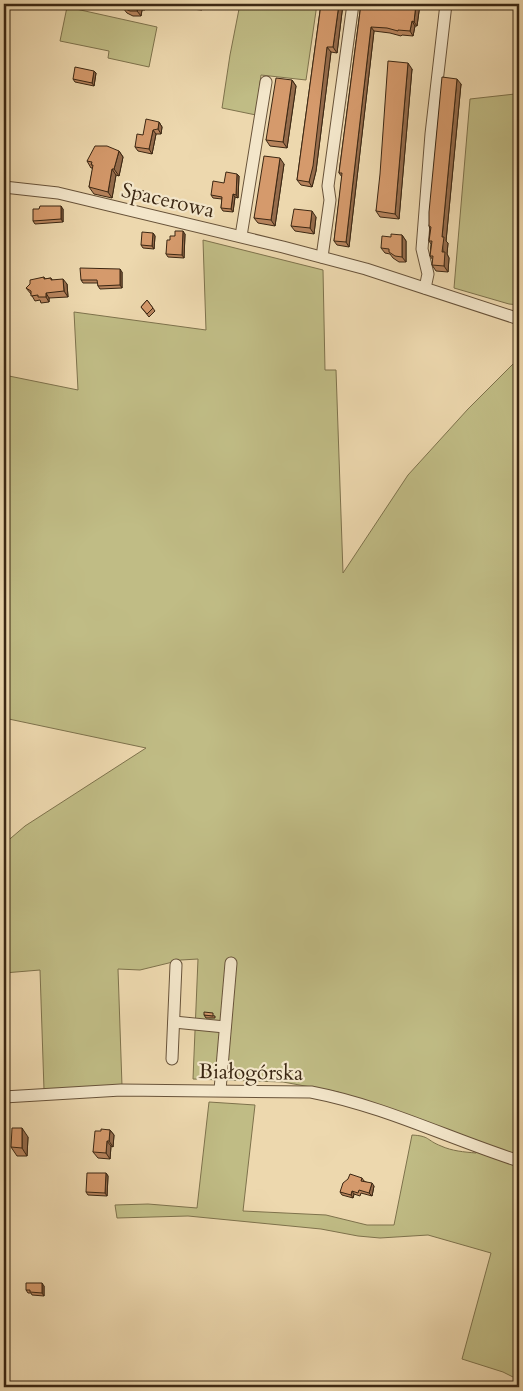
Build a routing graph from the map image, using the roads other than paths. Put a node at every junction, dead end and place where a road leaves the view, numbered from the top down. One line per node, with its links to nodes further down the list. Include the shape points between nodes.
1 (353, 4): 6 (street, via 328,186 330,200)
2 (446, 4): 7 (street, via 422,249 428,274)
3 (266, 82): 5 (street)
4 (4, 187): 5 (street, Spacerowa, via 58,193)
5 (241, 236): 6 (street, Spacerowa)
6 (322, 258): 7 (street, Spacerowa)
7 (425, 288): 8 (street, Spacerowa)
8 (519, 319)
9 (231, 963): 12 (street)
10 (176, 965): 11 (street)
11 (174, 1022): 12 (street); 13 (street)
12 (225, 1027): 14 (street)
13 (172, 1059)
14 (220, 1090): 15 (street, Białogórska, via 121,1090); 16 (street, Białogórska, via 324,1094 394,1115)
15 (4, 1097)
16 (519, 1161)

